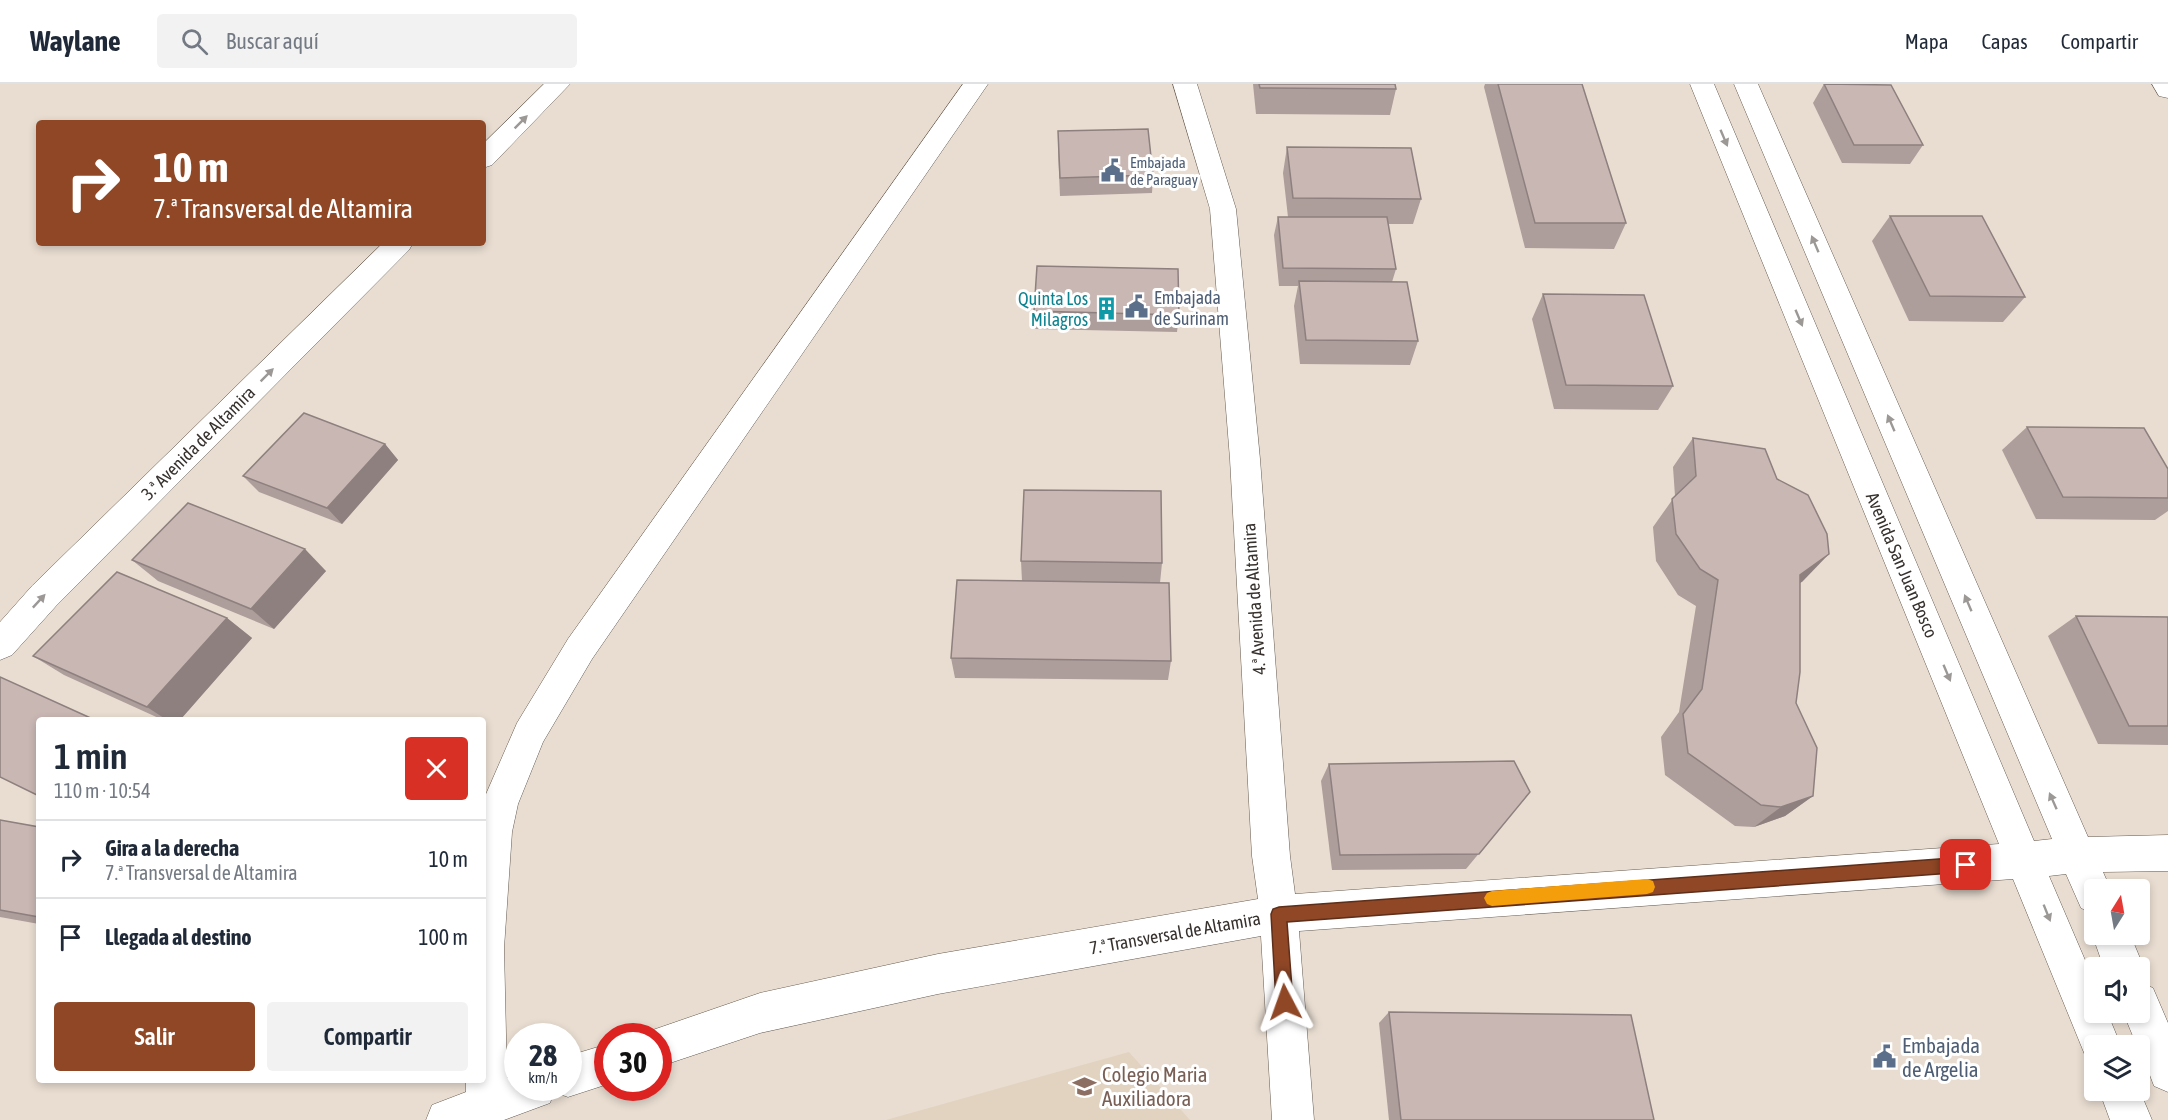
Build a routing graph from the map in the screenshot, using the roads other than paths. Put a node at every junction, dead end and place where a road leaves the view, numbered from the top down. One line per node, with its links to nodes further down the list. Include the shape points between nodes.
1 (558, 84): 8 (street, one-way to 1)
2 (976, 84): 16 (street, via 580,649 529,734 500,804 494,832)
3 (1185, 84): 15 (street, 4.ª Avenida de Altamira, via 1223,209 1245,459 1271,856)
4 (1702, 84): 13 (street, Avenida San Juan Bosco, one-way to 13)
5 (1746, 84): 12 (street, one-way to 5)
6 (2164, 84): 7 (street)
7 (2168, 90)
8 (486, 156)
9 (396, 246): 10 (street, 3.ª Avenida de Altamira, one-way to 9, via 44,596)
10 (0, 645)
11 (2168, 853): 12 (street, 7.ª Transversal de Altamira)
12 (2077, 855): 13 (street, 7.ª Transversal de Altamira); 14 (street)
13 (2025, 859): 15 (street, 7.ª Transversal de Altamira); 19 (street, Avenida San Juan Bosco, one-way to 19)
14 (2087, 879)
15 (1279, 914): 20 (street, 7.ª Transversal de Altamira, via 938,974 760,1013); 26 (street, 4.ª Avenida de Altamira)
16 (486, 935)
17 (2148, 1023): 21 (street)
18 (486, 1026): 24 (street)
19 (2097, 1035)
20 (672, 1042)
21 (2168, 1072)
22 (504, 1098): 24 (street)
23 (2123, 1101): 27 (street)
24 (487, 1103): 25 (street)
25 (447, 1120)
26 (1293, 1120)
27 (2131, 1120)

